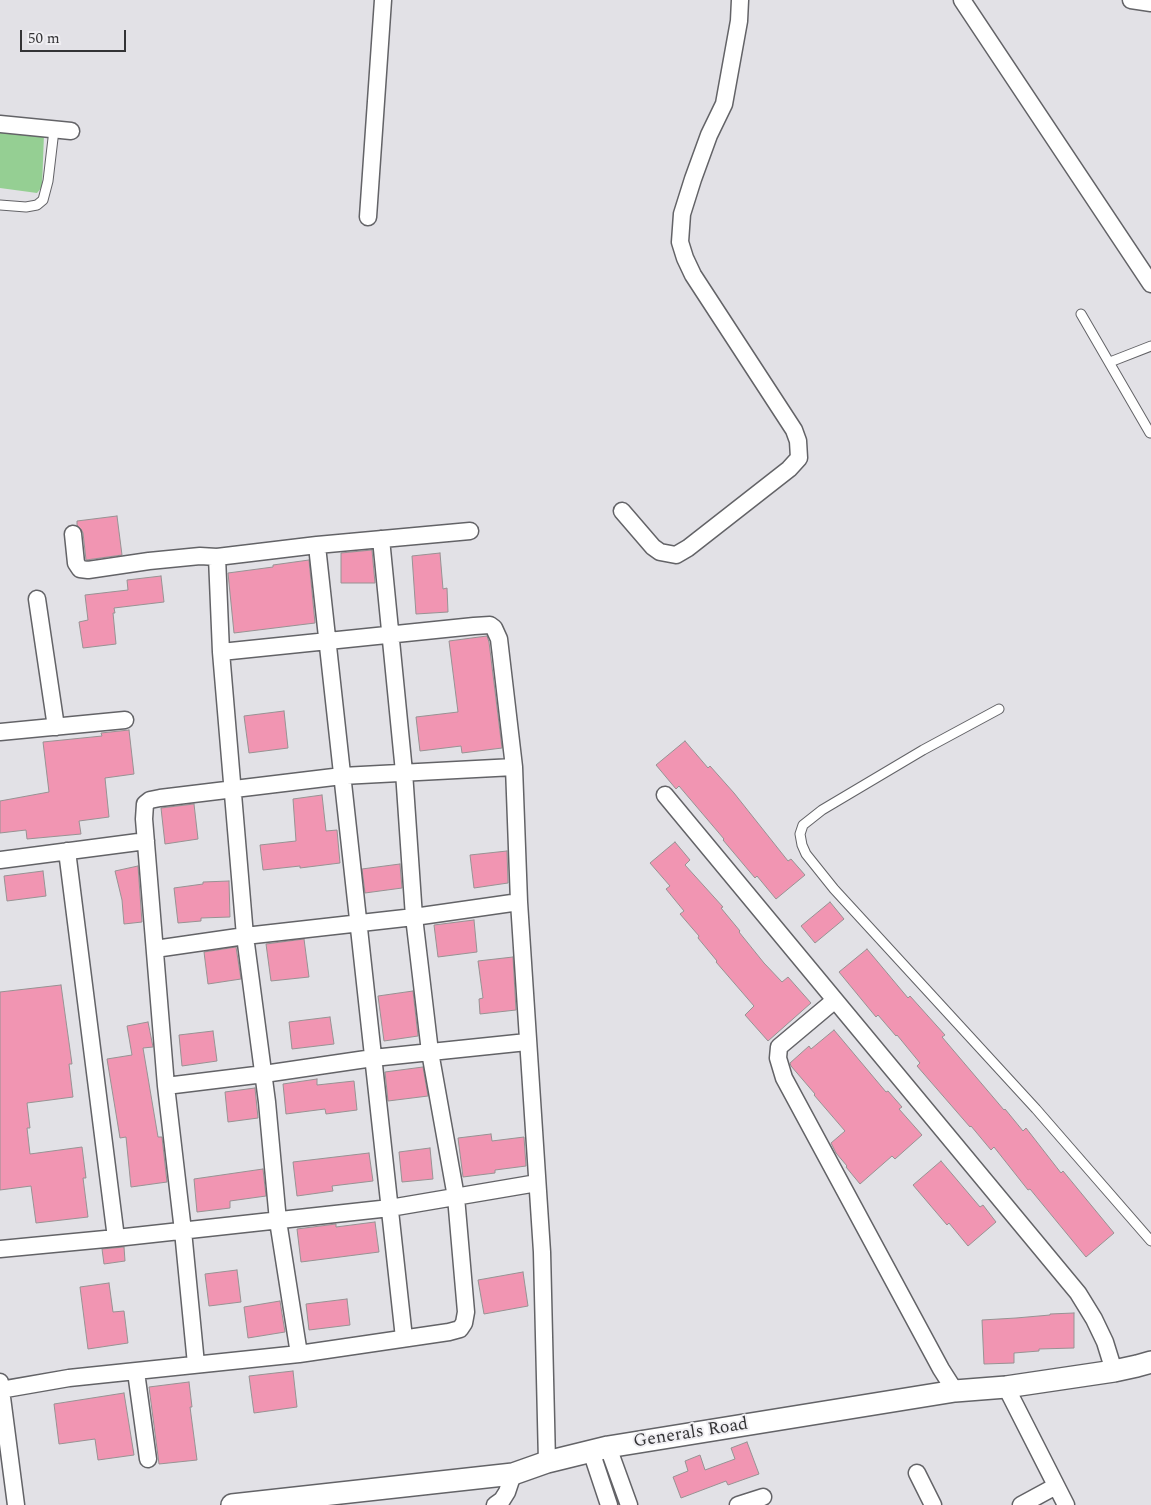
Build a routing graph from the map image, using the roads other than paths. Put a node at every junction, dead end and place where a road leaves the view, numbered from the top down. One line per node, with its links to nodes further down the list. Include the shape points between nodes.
1 (383, 0): 10 (street)
2 (740, 0): 16 (street, via 724,104 693,179 682,214 680,242 693,275 794,430 798,458 789,469 676,555 653,547)
3 (962, 0): 11 (street)
4 (1131, 0): 5 (street)
5 (1151, 3)
6 (0, 124): 7 (street)
7 (54, 130): 8 (street); 9 (lane, via 48,181 42,200 37,205 26,207)
8 (71, 131)
9 (0, 204)
10 (368, 217)
11 (1151, 284)
12 (1081, 314): 14 (lane)
13 (1151, 346): 14 (lane)
14 (1110, 362): 15 (lane)
15 (1150, 433)
16 (622, 511)
17 (470, 531): 19 (street)
18 (73, 534): 21 (street, via 76,563 80,569 200,556)
19 (381, 539): 20 (street); 23 (street)
20 (316, 546): 21 (street); 24 (street)
21 (218, 557): 25 (street)
22 (37, 599): 28 (street)
23 (391, 634): 24 (street); 30 (street, via 490,625 494,628 499,639); 31 (street)
24 (327, 642): 25 (street); 32 (street)
25 (221, 652): 33 (street)
26 (999, 709): 55 (lane, via 822,810 803,825 800,834 802,846 834,889 1036,1109)
27 (125, 720): 28 (street)
28 (56, 727): 29 (street)
29 (0, 732)
30 (514, 767): 31 (street); 38 (street)
31 (404, 772): 32 (street); 39 (street)
32 (342, 776): 33 (street); 40 (street)
33 (233, 790): 35 (street, via 150,800 143,810); 41 (street)
34 (665, 795): 43 (street)
35 (146, 841): 36 (street); 42 (street)
36 (67, 851): 37 (street); 54 (street)
37 (0, 860)
38 (519, 902): 39 (street); 44 (street)
39 (414, 918): 40 (street); 45 (street)
40 (358, 922): 41 (street); 46 (street)
41 (245, 936): 42 (street); 47 (street)
42 (155, 948): 48 (street)
43 (835, 1000): 61 (street, via 1078,1293 1105,1342); 65 (street, via 779,1047 778,1058 784,1078)
44 (527, 1042): 45 (street); 49 (street)
45 (430, 1052): 46 (street); 50 (street)
46 (373, 1058): 47 (street); 51 (street)
47 (264, 1074): 48 (street); 52 (street)
48 (166, 1086): 53 (street)
49 (537, 1183): 50 (street); 68 (street, via 542,1252)
50 (456, 1198): 51 (street); 57 (street, via 466,1312 464,1323 460,1329 449,1332)
51 (390, 1208): 52 (street); 57 (street)
52 (278, 1221): 53 (street); 58 (street)
53 (183, 1231): 54 (street); 60 (street)
54 (116, 1238): 56 (street)
55 (1151, 1241)
56 (0, 1249)
57 (404, 1338): 58 (street)
58 (299, 1354): 60 (street)
59 (1151, 1362): 61 (street, Generals Road)
60 (196, 1364): 62 (street)
61 (1114, 1371): 64 (street, Generals Road)
62 (136, 1372): 63 (street); 67 (street)
63 (0, 1387): 73 (street)
64 (1006, 1387): 65 (street, Generals Road); 71 (street)
65 (954, 1391): 66 (street, Generals Road)
66 (599, 1449): 68 (street, Generals Road); 76 (street); 77 (street)
67 (148, 1459)
68 (547, 1462): 70 (street, Generals Road)
69 (917, 1473): 79 (street)
70 (513, 1474): 74 (street, Generals Road); 75 (street, via 507,1492)
71 (1056, 1486): 80 (street); 81 (street)
72 (762, 1497): 78 (street)
73 (16, 1505)
74 (232, 1505)
75 (495, 1505)
76 (609, 1505)
77 (630, 1505)
78 (738, 1505)
79 (933, 1505)
80 (1021, 1505)
81 (1066, 1505)

